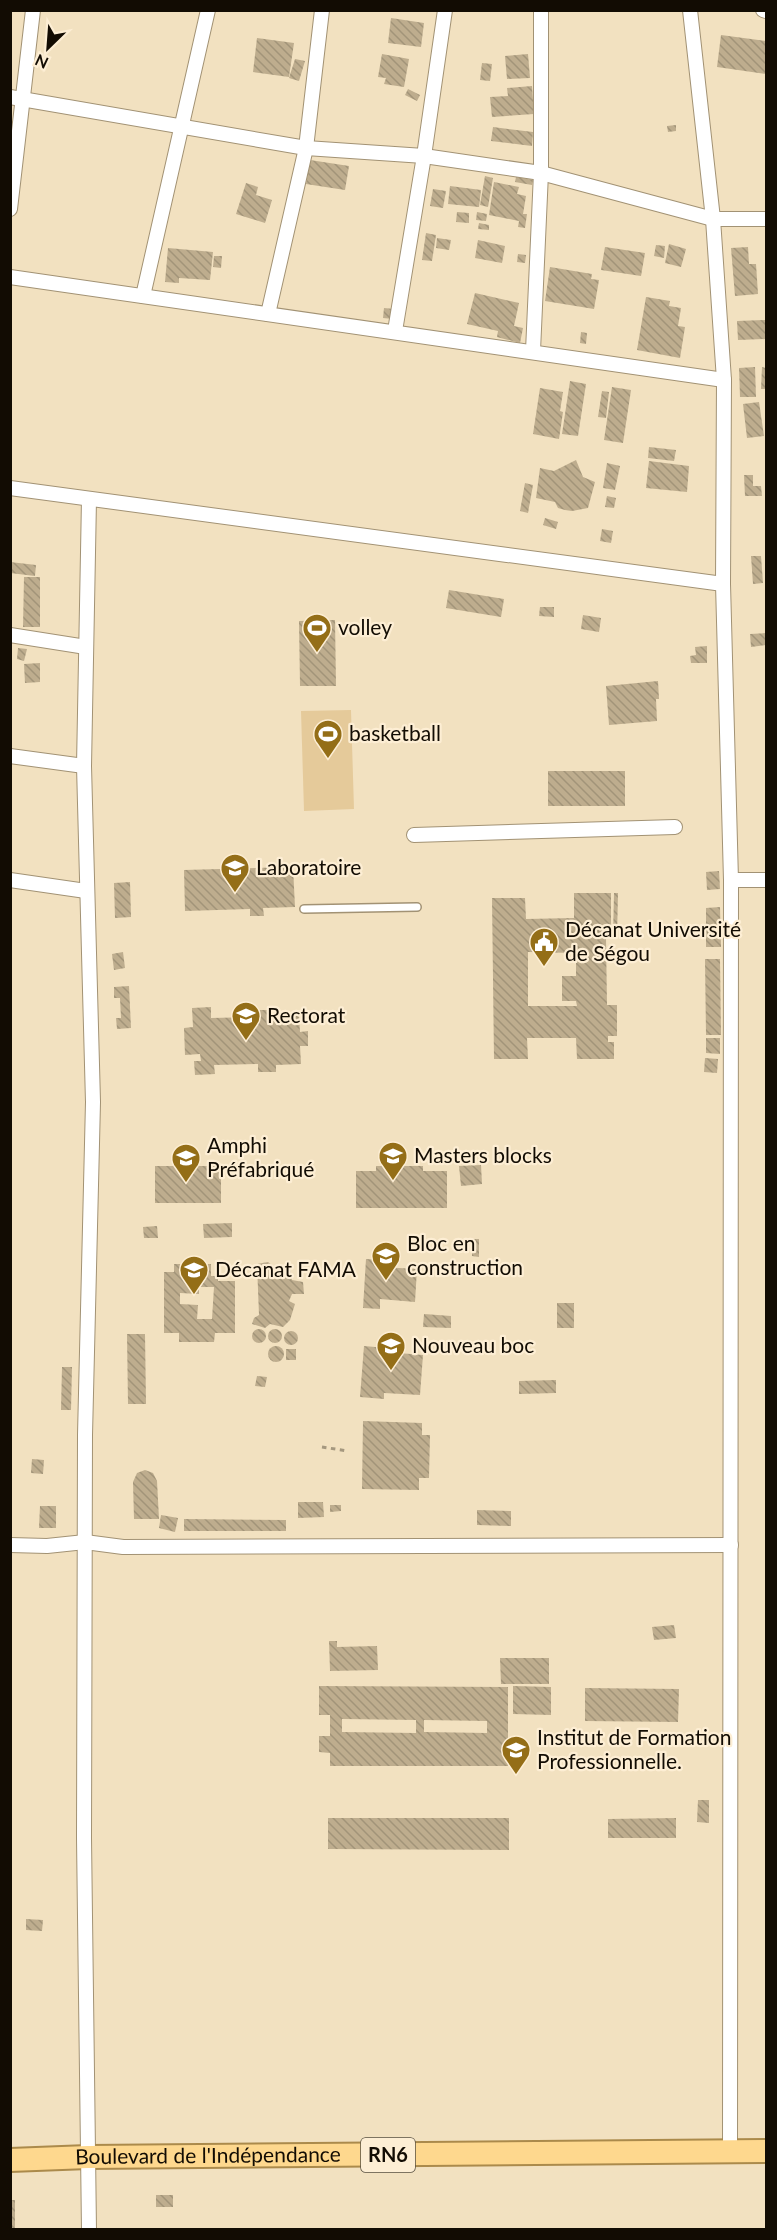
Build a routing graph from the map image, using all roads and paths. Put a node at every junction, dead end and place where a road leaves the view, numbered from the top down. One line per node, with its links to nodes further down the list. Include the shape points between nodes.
1 (33, 10): 7 (street)
2 (208, 10): 8 (street)
3 (322, 10): 9 (street)
4 (445, 10): 10 (street)
5 (541, 10): 11 (street)
6 (690, 10): 13 (street)
7 (17, 98): 8 (street); 12 (street)
8 (182, 127): 9 (street); 16 (street)
9 (306, 148): 10 (street); 17 (street)
10 (424, 156): 11 (street); 18 (street)
11 (541, 173): 13 (street); 19 (street)
12 (10, 210)
13 (713, 219): 14 (street); 20 (street)
14 (766, 219)
15 (10, 276): 16 (street)
16 (143, 296): 17 (street)
17 (268, 314): 18 (street)
18 (395, 331): 19 (street)
19 (533, 351): 20 (street)
20 (724, 380): 23 (street)
21 (10, 488): 22 (street)
22 (89, 499): 23 (street); 25 (street)
23 (723, 584): 31 (street)
24 (10, 635): 25 (street)
25 (86, 647): 27 (street)
26 (10, 756): 27 (street)
27 (84, 766): 33 (street)
28 (675, 827): 29 (street)
29 (414, 835)
30 (10, 880): 33 (street)
31 (731, 880): 32 (street); 40 (street)
32 (766, 880)
33 (86, 891): 38 (street, via 93,1102)
34 (417, 907): 35 (lane)
35 (304, 909)
36 (322, 1447): 37 (path)
37 (348, 1451)
38 (85, 1542): 39 (street); 40 (street, via 123,1547); 43 (street)
39 (10, 1545)
40 (730, 1545): 42 (street)
41 (766, 2151): 42 (highway, Boulevard de l'Indépendance / RN6)
42 (730, 2152): 43 (highway, Boulevard de l'Indépendance / RN6)
43 (88, 2157): 44 (highway, Boulevard de l'Indépendance / RN6); 45 (street)
44 (10, 2160)
45 (89, 2229)

